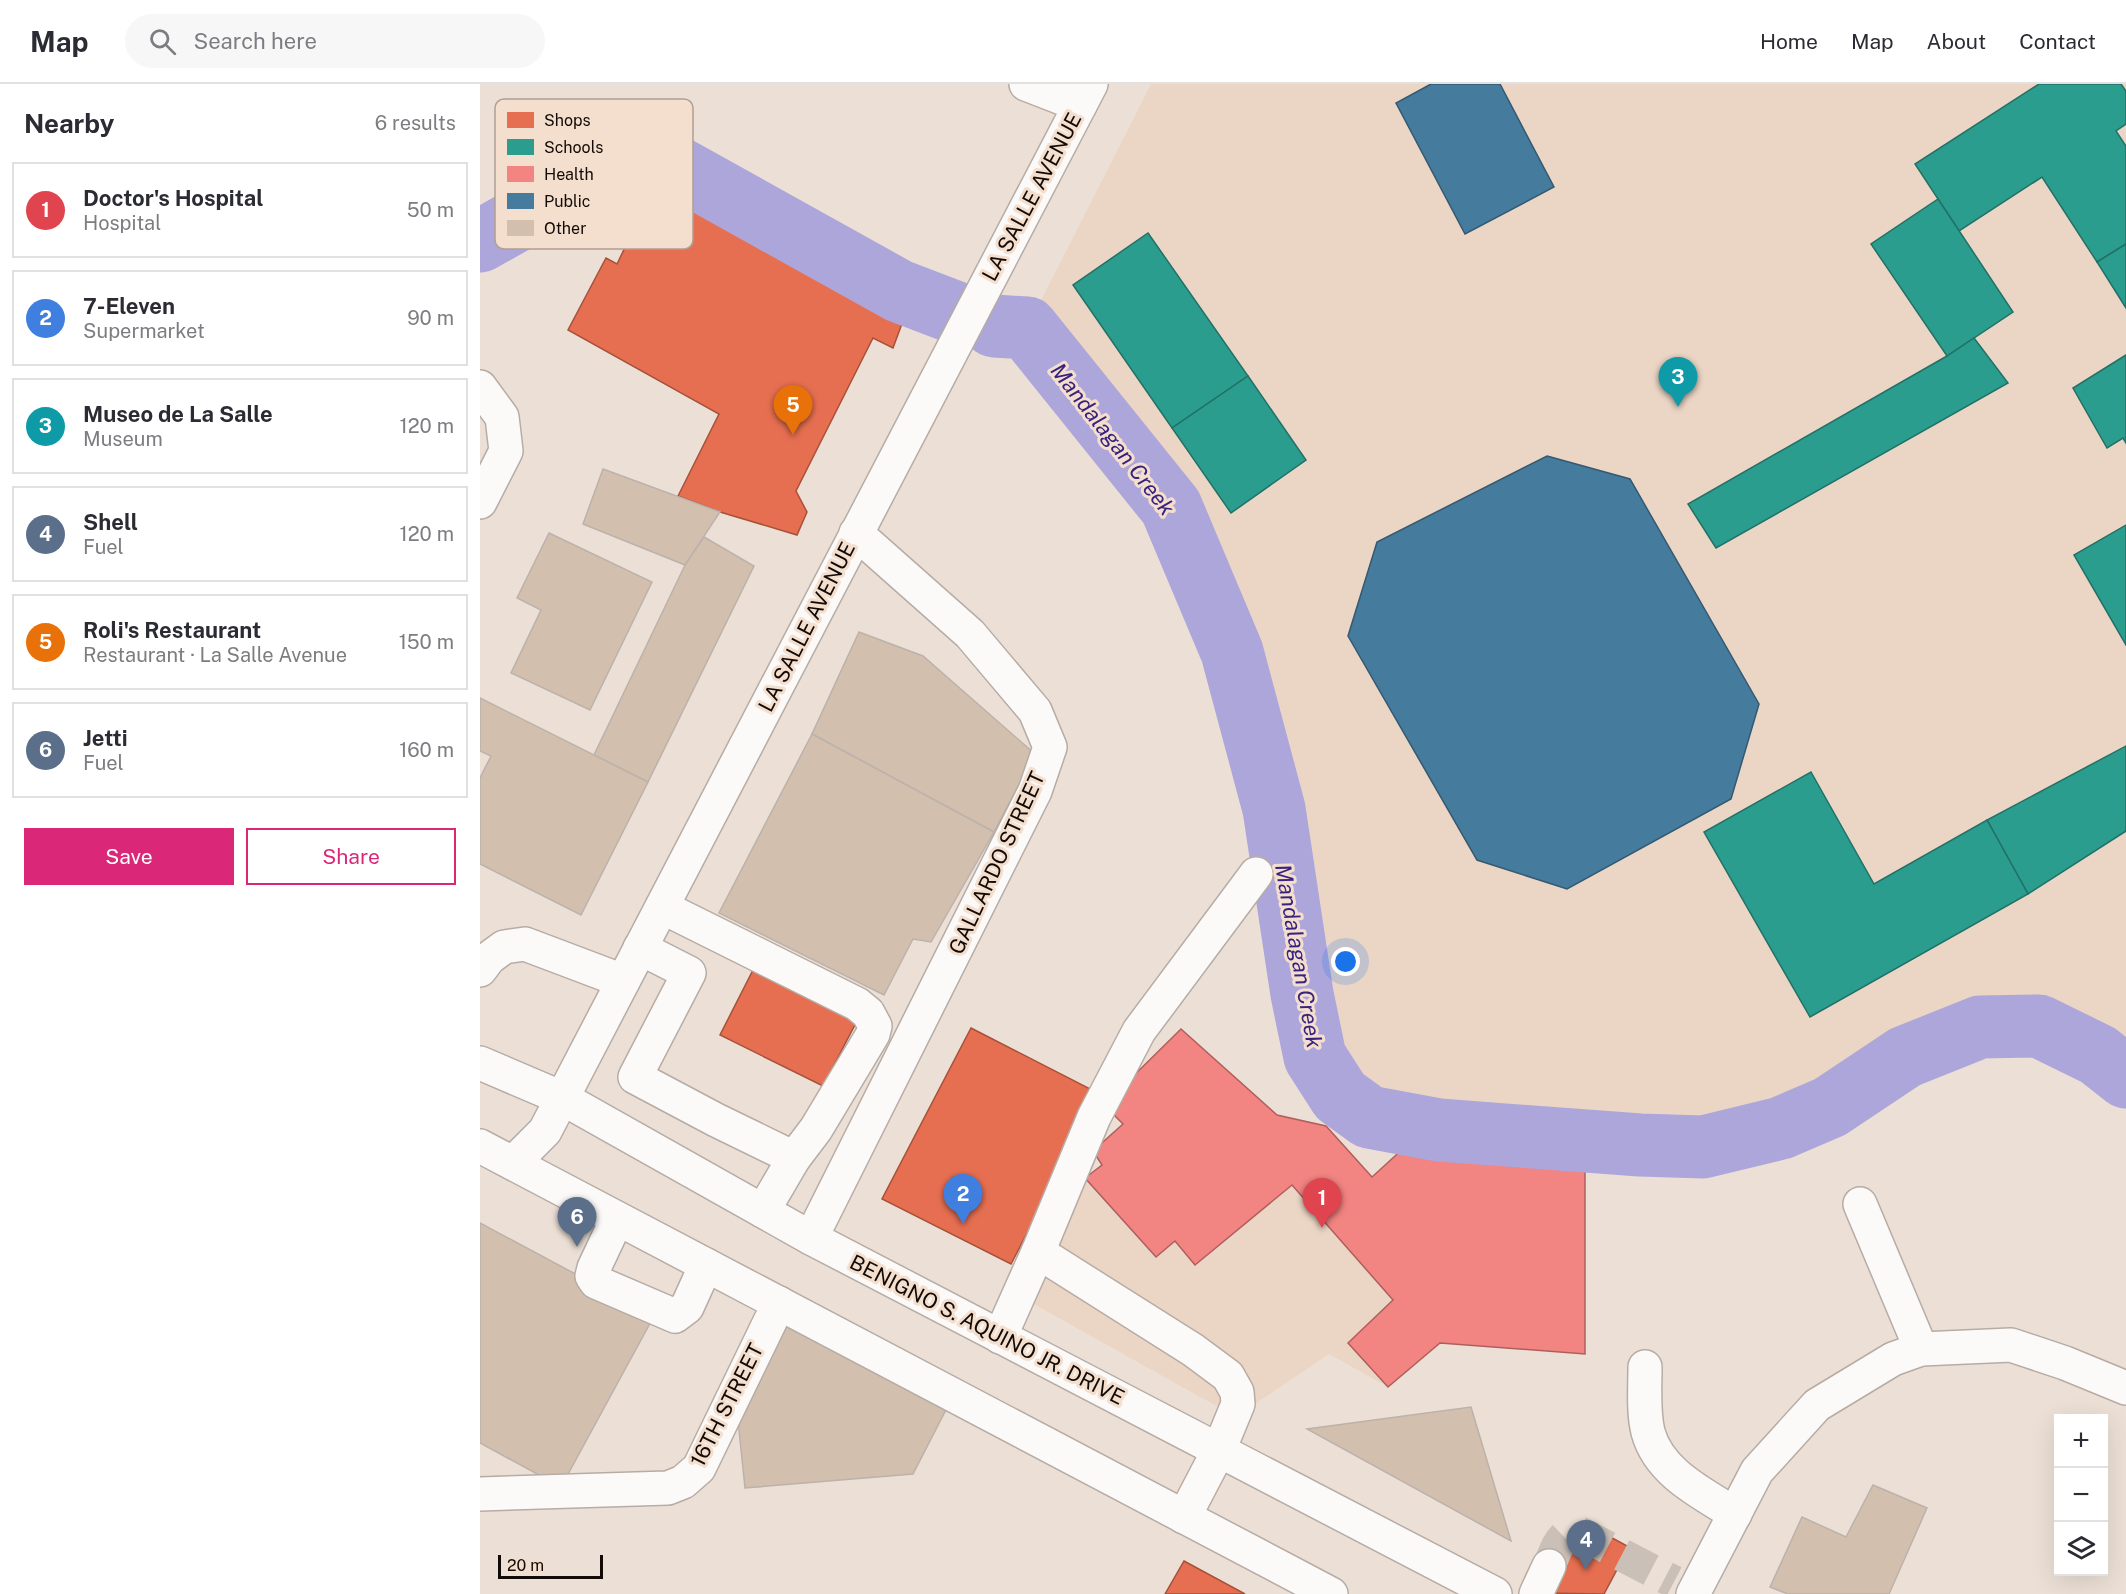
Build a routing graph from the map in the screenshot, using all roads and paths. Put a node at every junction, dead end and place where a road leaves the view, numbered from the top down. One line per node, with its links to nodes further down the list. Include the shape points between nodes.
1 (1026, 84): 2 (street)
2 (1085, 94): 5 (street, LA SALLE AVENUE)
3 (480, 387): 4 (street, via 502,417 506,451)
4 (480, 502)
5 (856, 533): 7 (street, LA SALLE AVENUE); 19 (street, GALLARDO STREET, via 970,634 1035,711 1050,747 1031,800)
6 (1256, 874): 20 (street, via 1139,1031 1094,1117)
7 (662, 907): 8 (street, LA SALLE AVENUE); 14 (street, via 857,1004 875,1026 816,1129)
8 (640, 948): 10 (street, LA SALLE AVENUE); 14 (street, via 689,973 635,1077)
9 (480, 970): 10 (street, via 504,946 525,944)
10 (623, 981): 12 (street, LA SALLE AVENUE)
11 (480, 1063): 12 (street, BENIGNO S. AQUINO JR. DRIVE)
12 (562, 1098): 15 (street, LA SALLE AVENUE, via 545,1131); 17 (street, BENIGNO S. AQUINO JR. DRIVE)
13 (480, 1146): 15 (street)
14 (794, 1158): 17 (street)
15 (513, 1163): 18 (street)
16 (1860, 1204): 24 (street)
17 (763, 1211): 19 (street, BENIGNO S. AQUINO JR. DRIVE)
18 (617, 1219): 21 (street); 21 (street, via 594,1268 592,1276 596,1282 675,1316 687,1307)
19 (811, 1238): 23 (street, BENIGNO S. AQUINO JR. DRIVE)
20 (1038, 1252): 23 (street); 27 (street, via 1228,1376 1237,1392 1238,1404)
21 (706, 1265): 22 (street)
22 (779, 1303): 28 (street, 16TH STREET, via 699,1468 683,1482 668,1488); 30 (street)
23 (1000, 1337): 27 (street, BENIGNO S. AQUINO JR. DRIVE)
24 (1922, 1349): 26 (street, via 2011,1345); 29 (street, via 1893,1359 1817,1405 1757,1471)
25 (1645, 1367): 29 (street, via 1648,1433 1663,1462 1684,1482)
26 (2126, 1388)
27 (1219, 1450): 30 (street); 33 (street, BENIGNO S. AQUINO JR. DRIVE)
28 (480, 1494)
29 (1735, 1514): 31 (street)
30 (1184, 1517): 32 (street)
31 (1687, 1590)
32 (1331, 1594)
33 (1495, 1594)

